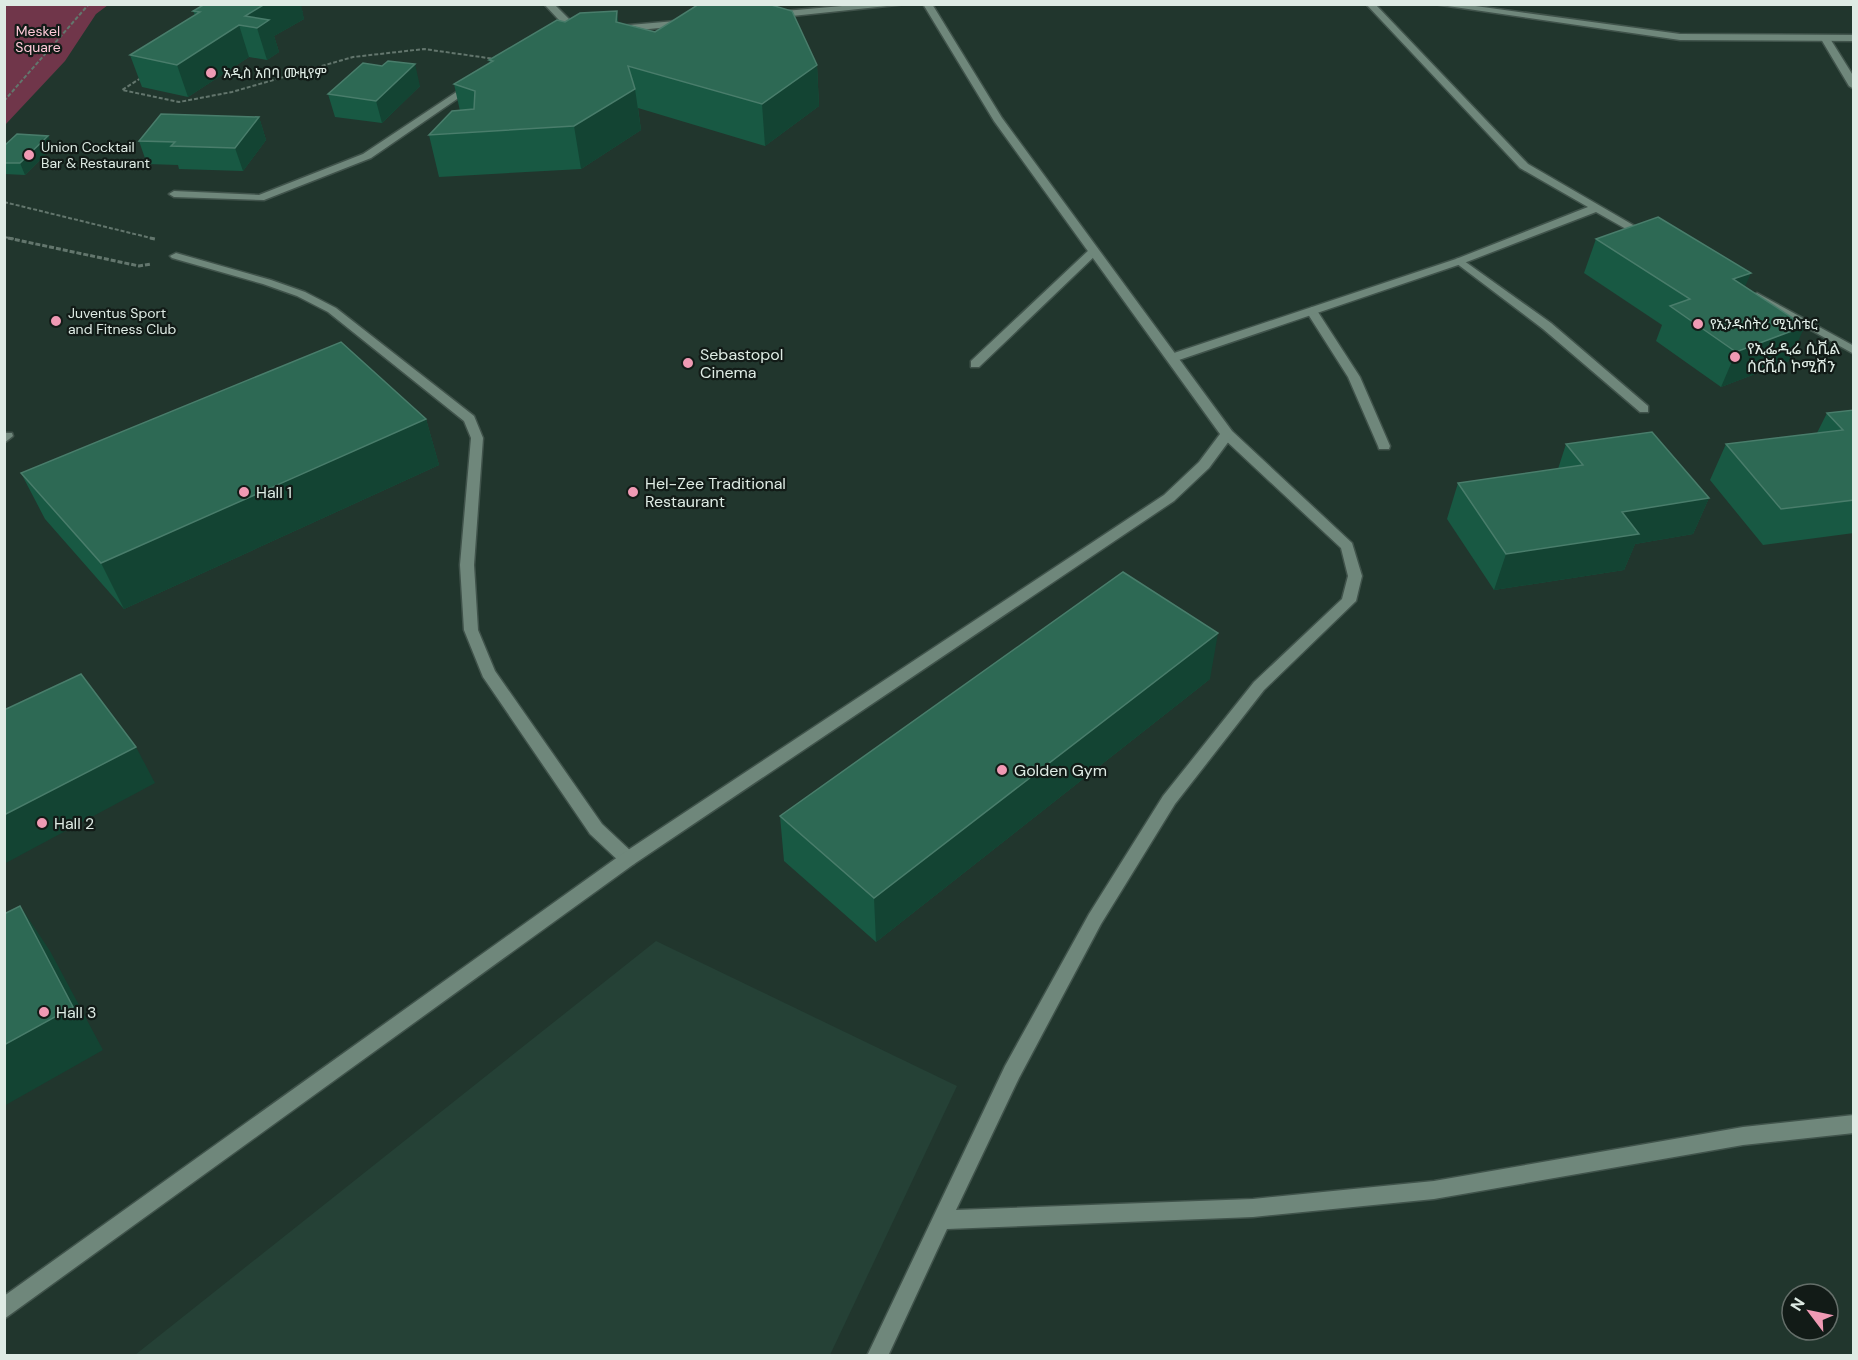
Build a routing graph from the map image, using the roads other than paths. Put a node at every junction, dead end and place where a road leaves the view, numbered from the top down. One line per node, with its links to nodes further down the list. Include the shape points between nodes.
1 (548, 4): 9 (street, via 564,19 557,35)
2 (902, 4): 6 (street)
3 (927, 4): 17 (street, via 998,119)
4 (1370, 4): 15 (street, via 1524,166)
5 (1438, 4): 11 (street, via 1680,37)
6 (761, 16)
7 (703, 22): 8 (street)
8 (609, 30)
9 (574, 33)
10 (1854, 38): 11 (street)
11 (1826, 39): 13 (street)
12 (507, 60): 14 (street, via 367,156 260,198)
13 (1854, 86)
14 (174, 194)
15 (1596, 208): 16 (street); 19 (street)
16 (1658, 242)
17 (1094, 251): 23 (street); 24 (street)
18 (177, 256): 28 (street, via 267,282 333,310 470,419 477,438 467,565 471,630 495,682 596,829)
19 (1460, 261): 21 (street); 25 (street, via 1547,326)
20 (1751, 293): 22 (street)
21 (1312, 311): 23 (street); 27 (street, via 1354,377)
22 (1854, 351)
23 (1172, 358): 26 (street)
24 (975, 364)
25 (1644, 409)
26 (1227, 434): 28 (street, via 1204,465 1169,498); 30 (street, via 1347,546 1355,576 1349,601 1259,686 1169,800 1095,920 1012,1072)
27 (1384, 446)
28 (628, 859): 31 (street)
29 (1854, 1124): 30 (street, via 1743,1136 1412,1192 1253,1208)
30 (941, 1220): 32 (street)
31 (4, 1309)
32 (877, 1356)

